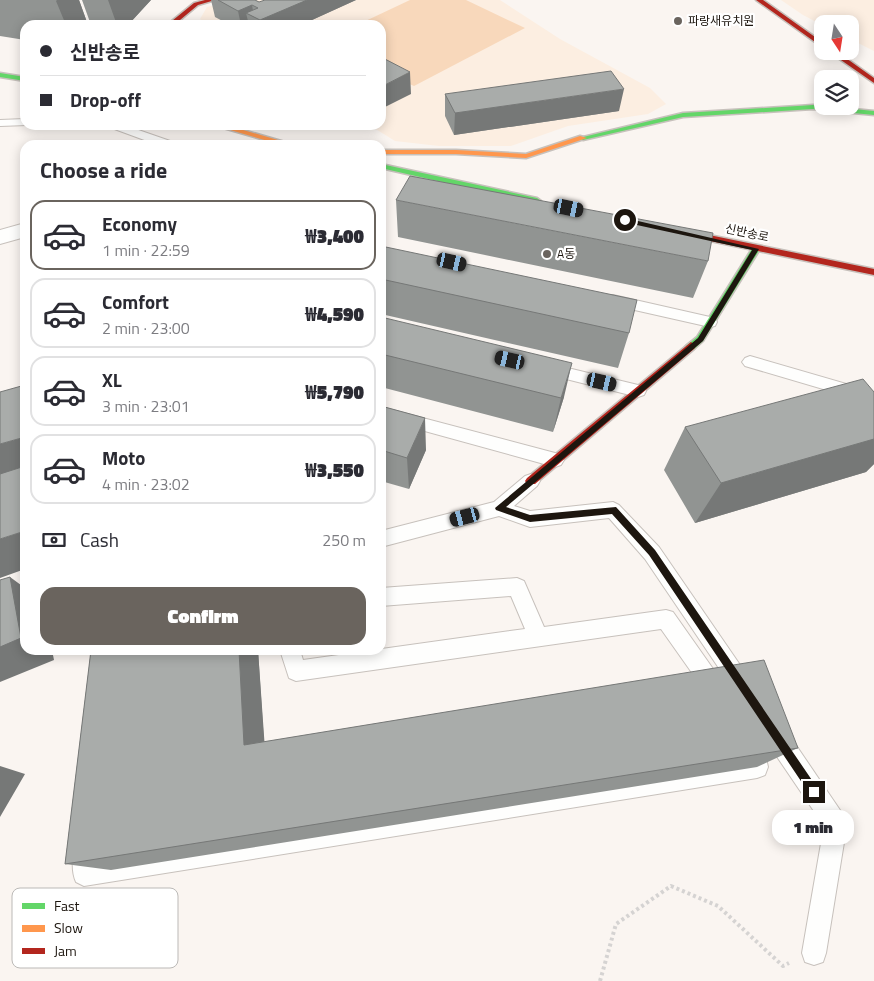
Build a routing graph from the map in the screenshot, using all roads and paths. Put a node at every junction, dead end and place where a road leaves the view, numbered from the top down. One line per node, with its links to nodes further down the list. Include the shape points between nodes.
1 (212, 0): 3 (main road, via 196,4)
2 (759, 0): 4 (main road)
3 (176, 20)
4 (814, 39)
5 (845, 60): 8 (main road)
6 (0, 75): 7 (main road)
7 (20, 78)
8 (874, 81)
9 (874, 113): 16 (main road, via 813,107 683,114 587,137 526,156)
10 (20, 122): 11 (lane)
11 (0, 123)
12 (127, 130): 14 (lane)
13 (235, 130): 15 (main road)
14 (154, 140)
15 (272, 140)
16 (386, 152)
17 (386, 167): 18 (main road)
18 (545, 203)
19 (660, 228): 22 (main road, 신반송로)
20 (20, 231): 21 (street)
21 (0, 237)
22 (756, 249): 23 (main road, 신반송로); 25 (main road)
23 (874, 272)
24 (596, 296): 25 (lane)
25 (710, 322): 28 (main road, via 700,340)
26 (750, 362): 29 (lane)
27 (534, 366): 28 (lane)
28 (638, 391): 31 (main road)
29 (874, 398)
30 (386, 414): 31 (lane)
31 (555, 460): 32 (main road)
32 (530, 481): 33 (lane)
33 (499, 508): 34 (lane); 41 (lane, via 530,519 614,510 652,553 836,824)
34 (386, 538)
35 (386, 597): 36 (lane, via 517,587)
36 (538, 637): 37 (lane, via 296,671); 38 (lane, via 666,619)
37 (291, 655)
38 (726, 704)
39 (742, 727): 40 (lane, via 753,743 757,767 84,874)
40 (89, 826)
41 (814, 953): 42 (path, via 783,966 718,906 671,886 616,924)
42 (600, 981)

